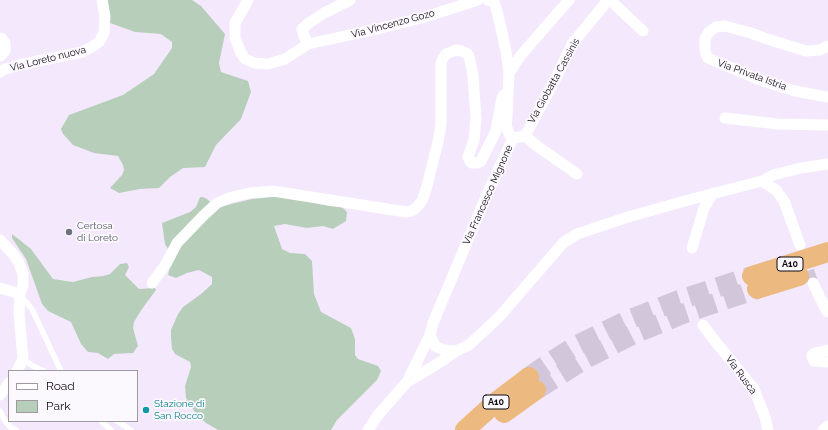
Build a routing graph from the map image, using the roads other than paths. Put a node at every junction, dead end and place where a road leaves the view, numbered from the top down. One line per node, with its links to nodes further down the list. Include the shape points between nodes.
1 (102, 0): 13 (street, Via Loreto nuova, via 105,16 104,33 99,42 92,47 82,52 19,64)
2 (248, 0): 10 (street, via 235,23 235,38 245,59 255,64 268,64 286,59)
3 (350, 0): 10 (street, via 324,13 302,29)
4 (478, 0): 10 (street, Via Vincenzo Gozo, via 425,17)
5 (488, 0): 14 (street, via 494,2 498,15)
6 (569, 0): 14 (street, Via Francesco Mignone, via 521,55)
7 (609, 0): 8 (street, Via Giobatta Cassinis); 19 (street, Via Giobatta Cassinis, via 572,44)
8 (643, 30)
9 (0, 38): 12 (street, via 5,43 5,51)
10 (308, 44)
11 (828, 46): 16 (street, Via Privata Istria, via 820,50 806,51 725,26 716,27 709,32 705,40 708,58 760,80 795,91)
12 (0, 56)
13 (0, 72)
14 (509, 73): 15 (street, Via Francesco Mignone)
15 (508, 88): 20 (street, Via Francesco Mignone, via 506,125); 30 (street, via 502,98 496,131 481,161 472,163 468,157 474,140 476,119 469,56 456,50 446,54 441,63 441,124 438,142 422,201 411,211 273,191 232,197 217,203 177,243)
16 (828, 97)
17 (726, 118): 18 (street, via 778,124)
18 (828, 125)
19 (524, 136): 20 (street, Via Giobatta Cassinis); 22 (street)
20 (513, 138): 36 (street, Via Francesco Mignone, via 485,199)
21 (828, 164): 23 (street, Via Francesco Mignone, via 773,175)
22 (577, 174)
23 (762, 181): 24 (street, Via Francesco Mignone); 26 (street, via 776,190 784,201)
24 (713, 193): 27 (street, via 704,208); 37 (street, Via Francesco Mignone, via 577,234 563,243 500,316 469,345)
25 (0, 240): 33 (street, via 19,263 23,274)
26 (800, 245)
27 (692, 248)
28 (828, 252): 29 (highway, A10, via 755,282)
29 (828, 266)
30 (152, 283)
31 (812, 283): 34 (street)
32 (0, 288): 33 (street)
33 (20, 294): 39 (street); 43 (lane, via 32,308)
34 (828, 312)
35 (703, 325): 57 (street, Via Rusca, via 754,389)
36 (430, 335): 37 (street, via 435,346 444,350); 44 (street, Via Francesco Mignone)
37 (456, 350): 44 (street, Via Francesco Mignone)
38 (828, 350): 40 (street, via 815,353 812,358 814,361)
39 (23, 360): 41 (street); 42 (lane)
40 (828, 362)
41 (18, 370)
42 (42, 370)
43 (61, 370)
44 (407, 382): 54 (street, Via Francesco Mignone)
45 (8, 384): 46 (street)
46 (0, 396)
47 (0, 411): 51 (lane, via 10,427)
48 (102, 422): 52 (lane)
49 (119, 422): 53 (lane)
50 (828, 426): 58 (street)
51 (16, 430)
52 (111, 430)
53 (131, 430)
54 (368, 430)
55 (464, 430): 56 (highway, A10, via 496,402 532,383)
56 (484, 430)
57 (768, 430)
58 (823, 430)

